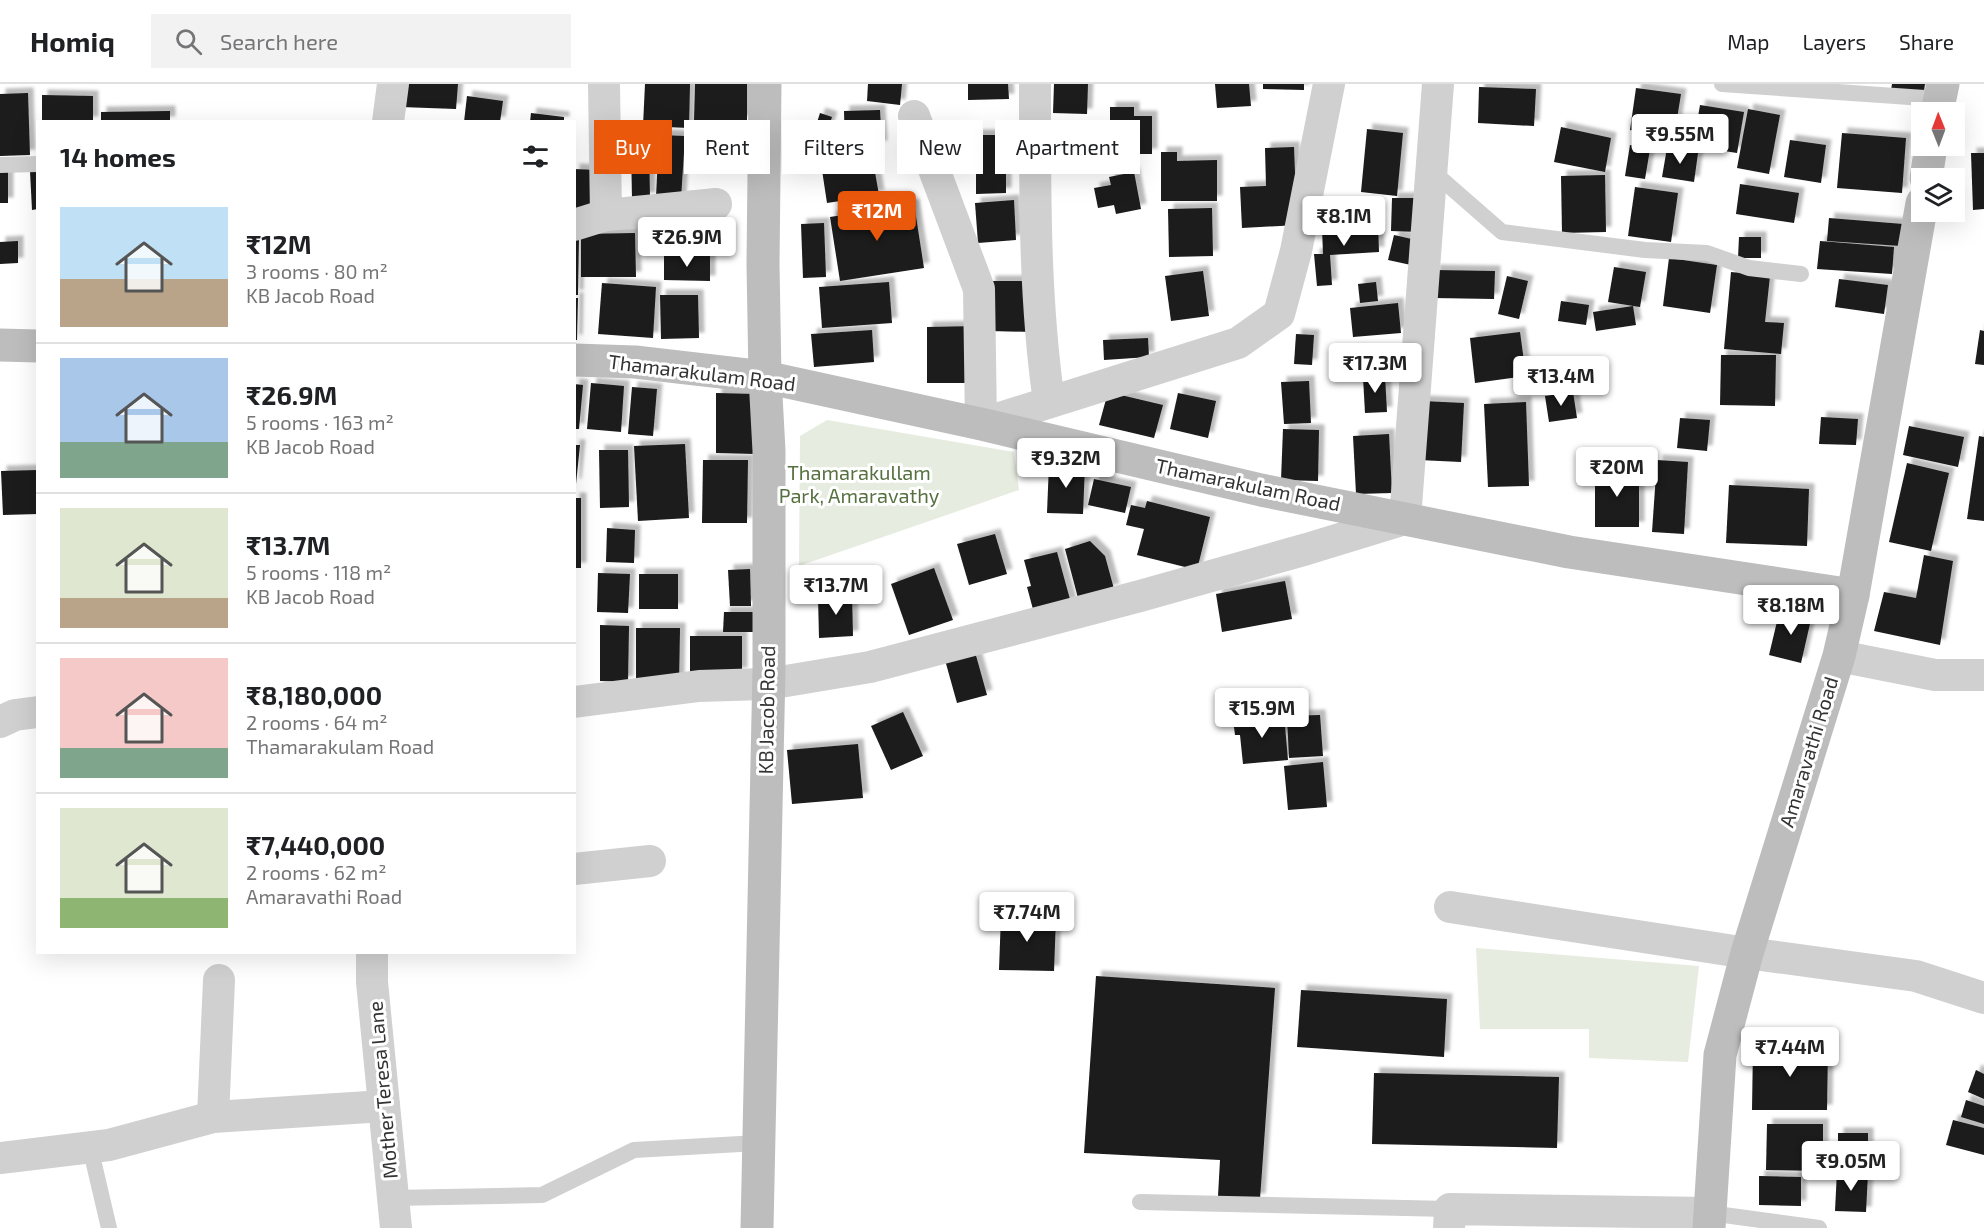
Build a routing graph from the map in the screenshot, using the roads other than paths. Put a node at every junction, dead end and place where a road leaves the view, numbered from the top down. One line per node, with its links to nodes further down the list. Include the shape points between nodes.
1 (393, 84): 10 (street)
2 (604, 84): 15 (street)
3 (765, 84): 22 (main road, KB Jacob Road)
4 (1035, 84): 23 (street, via 1035,208)
5 (1329, 84): 23 (street, via 1296,251 1279,314 1238,343)
6 (1438, 84): 13 (street)
7 (1722, 84): 8 (lane)
8 (1940, 99)
9 (914, 116): 24 (street, via 979,289)
10 (388, 120)
11 (36, 164): 12 (lane)
12 (0, 165)
13 (1431, 170): 18 (lane, via 1502,232 1645,250 1707,253 1749,267); 25 (street)
14 (716, 204): 15 (street)
15 (606, 215): 17 (street)
16 (1919, 222): 26 (main road, Amaravathi Road)
17 (576, 224)
18 (1801, 274)
19 (0, 345): 20 (main road)
20 (36, 346)
21 (576, 360): 22 (main road, Thamarakulam Road, via 635,362)
22 (765, 377): 24 (main road, Thamarakulam Road); 29 (main road, KB Jacob Road, via 769,451)
23 (1049, 402): 24 (street)
24 (981, 424): 25 (main road, Thamarakulam Road, via 1261,490)
25 (1405, 519): 26 (main road, Thamarakulam Road, via 1569,552); 29 (street, via 1162,590 870,667)
26 (1853, 595): 27 (main road, Amaravathi Road)
27 (1839, 656): 28 (street, via 1935,675); 36 (main road, Amaravathi Road)
28 (1984, 675)
29 (768, 684): 30 (street, via 699,686); 42 (main road, KB Jacob Road)
30 (576, 702)
31 (36, 712): 32 (street)
32 (0, 722)
33 (650, 861): 34 (street)
34 (576, 869)
35 (1450, 907): 36 (street)
36 (1747, 953): 39 (street, via 1916,976); 48 (main road, Amaravathi Road, via 1720,1055)
37 (372, 954): 40 (street, Mother Teresa Lane)
38 (219, 980): 41 (street)
39 (1984, 998)
40 (384, 1106): 41 (street); 46 (street, Mother Teresa Lane)
41 (213, 1117): 43 (street)
42 (758, 1143): 46 (lane, via 634,1150 542,1195); 50 (main road, KB Jacob Road)
43 (90, 1147): 44 (street); 49 (lane)
44 (0, 1158)
45 (1140, 1202): 47 (lane)
46 (394, 1213)
47 (1449, 1218): 48 (street)
48 (1709, 1221): 51 (lane)
49 (109, 1228)
50 (757, 1228)
51 (1819, 1228)

